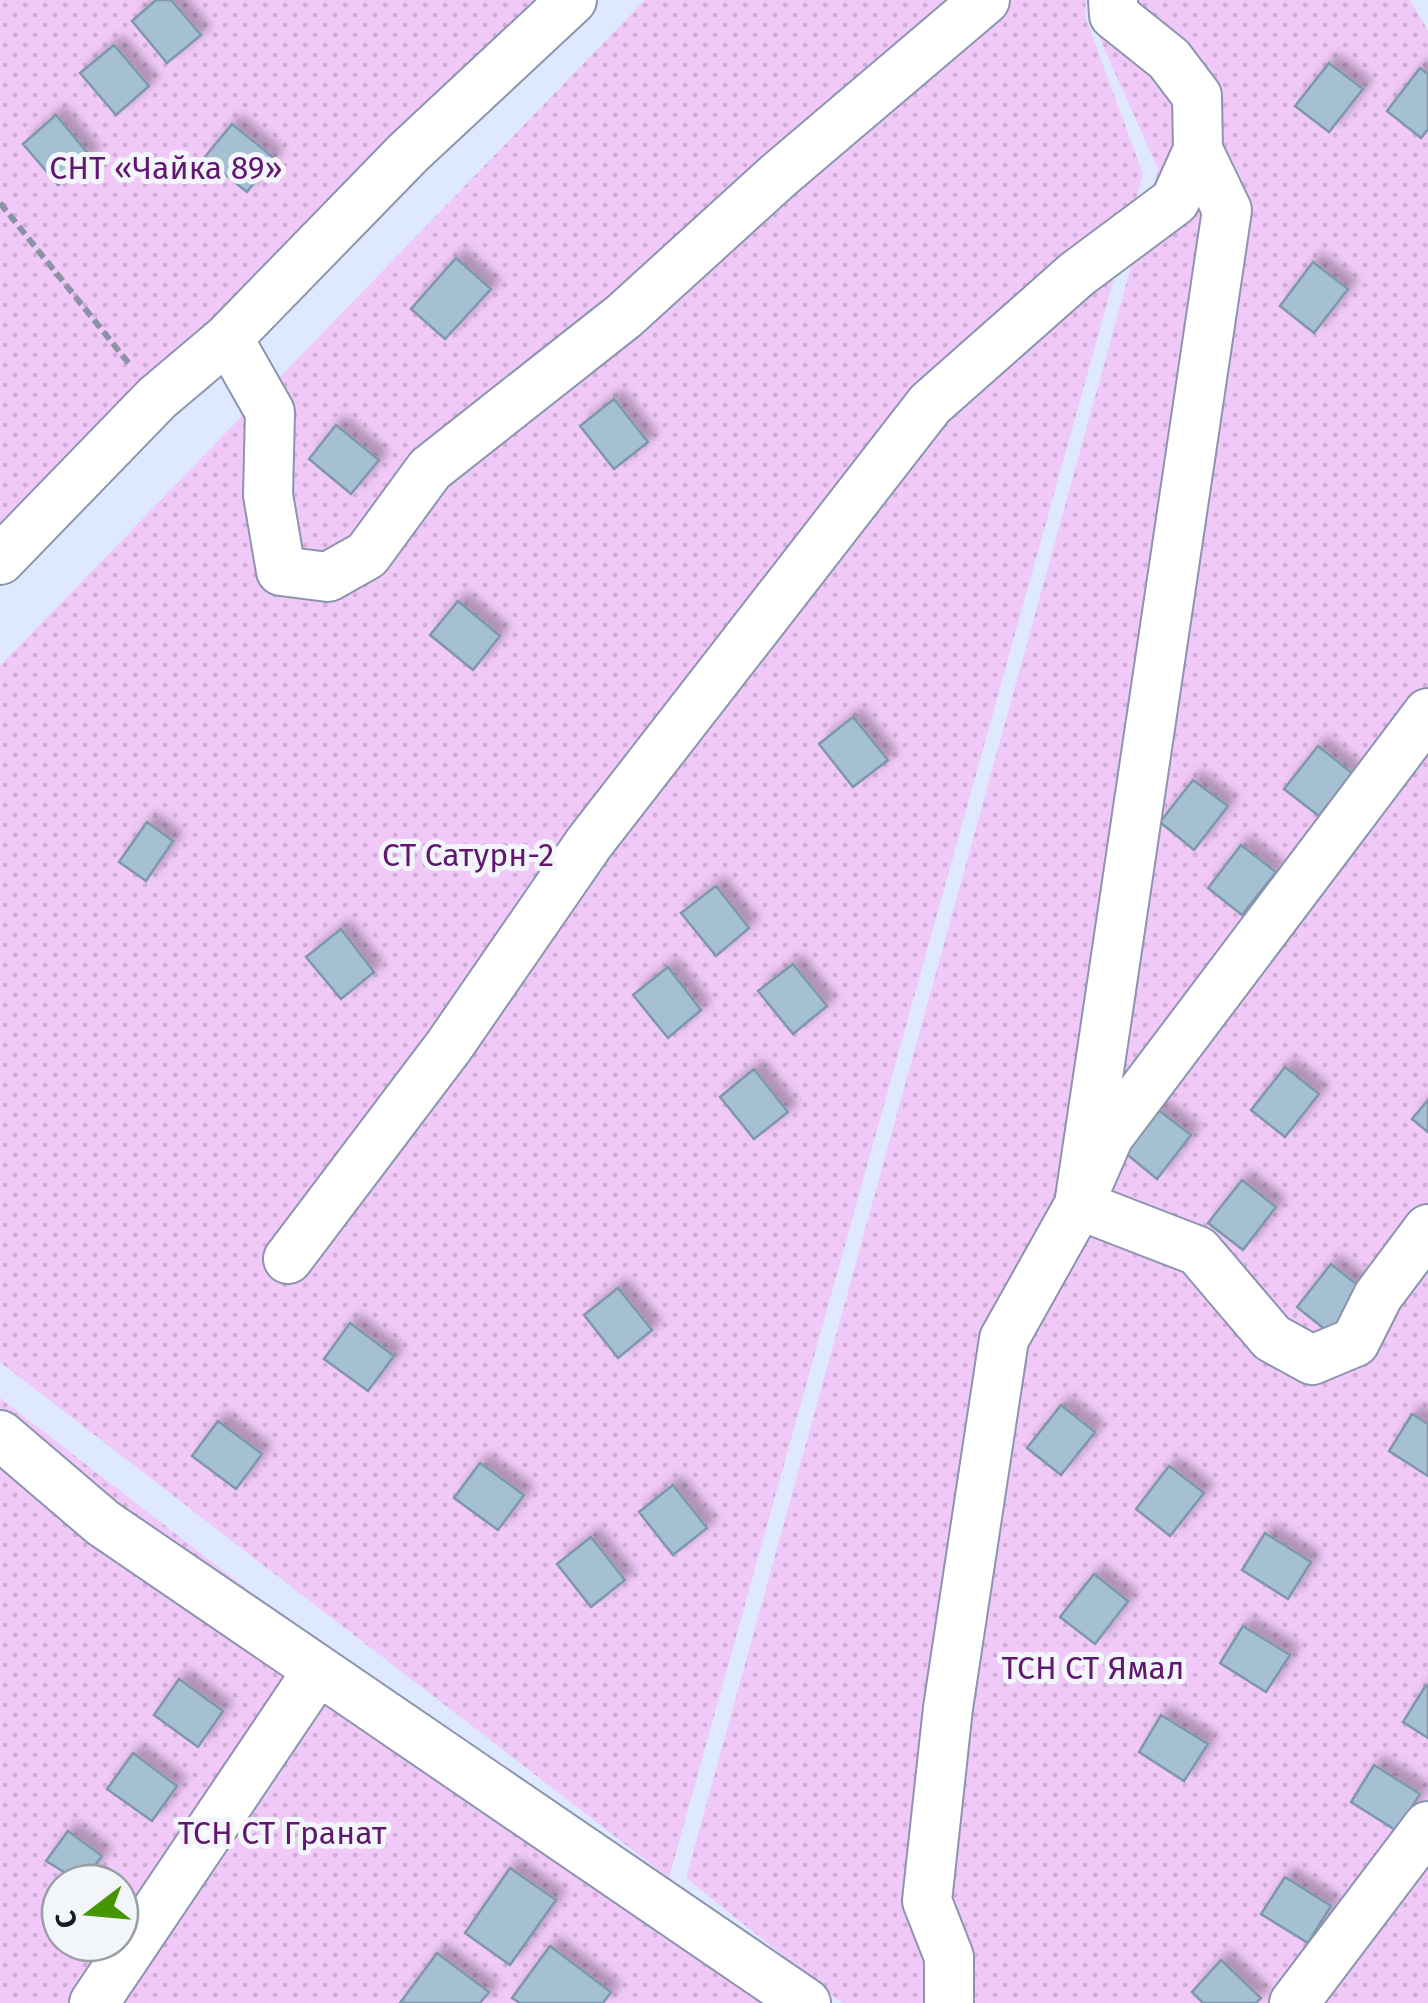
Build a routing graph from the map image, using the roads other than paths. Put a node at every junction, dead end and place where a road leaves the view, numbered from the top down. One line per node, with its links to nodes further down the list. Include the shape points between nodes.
1 (572, 0): 5 (street, via 408,153)
2 (985, 0): 5 (street, via 624,316 430,468 367,555 328,577 281,571 268,495 270,412)
3 (1113, 0): 4 (street, via 1114,15 1169,59 1197,96)
4 (1198, 150): 8 (street, via 1227,210 1219,283); 10 (street, via 1175,200 1077,274 930,404 589,843 449,1046)
5 (228, 338): 6 (street, via 157,398)
6 (0, 560)
7 (1428, 713): 8 (street, via 1109,1136)
8 (1080, 1205): 9 (street, via 1198,1251 1272,1338 1312,1360 1355,1342 1378,1296); 16 (street, via 1004,1339 948,1708 927,1901 949,1957)
9 (1428, 1229)
10 (288, 1259)
11 (0, 1435): 12 (street, via 103,1523)
12 (318, 1670): 14 (street); 15 (street)
13 (1428, 1826): 17 (street)
14 (94, 2003)
15 (806, 2003)
16 (949, 2003)
17 (1294, 2003)

